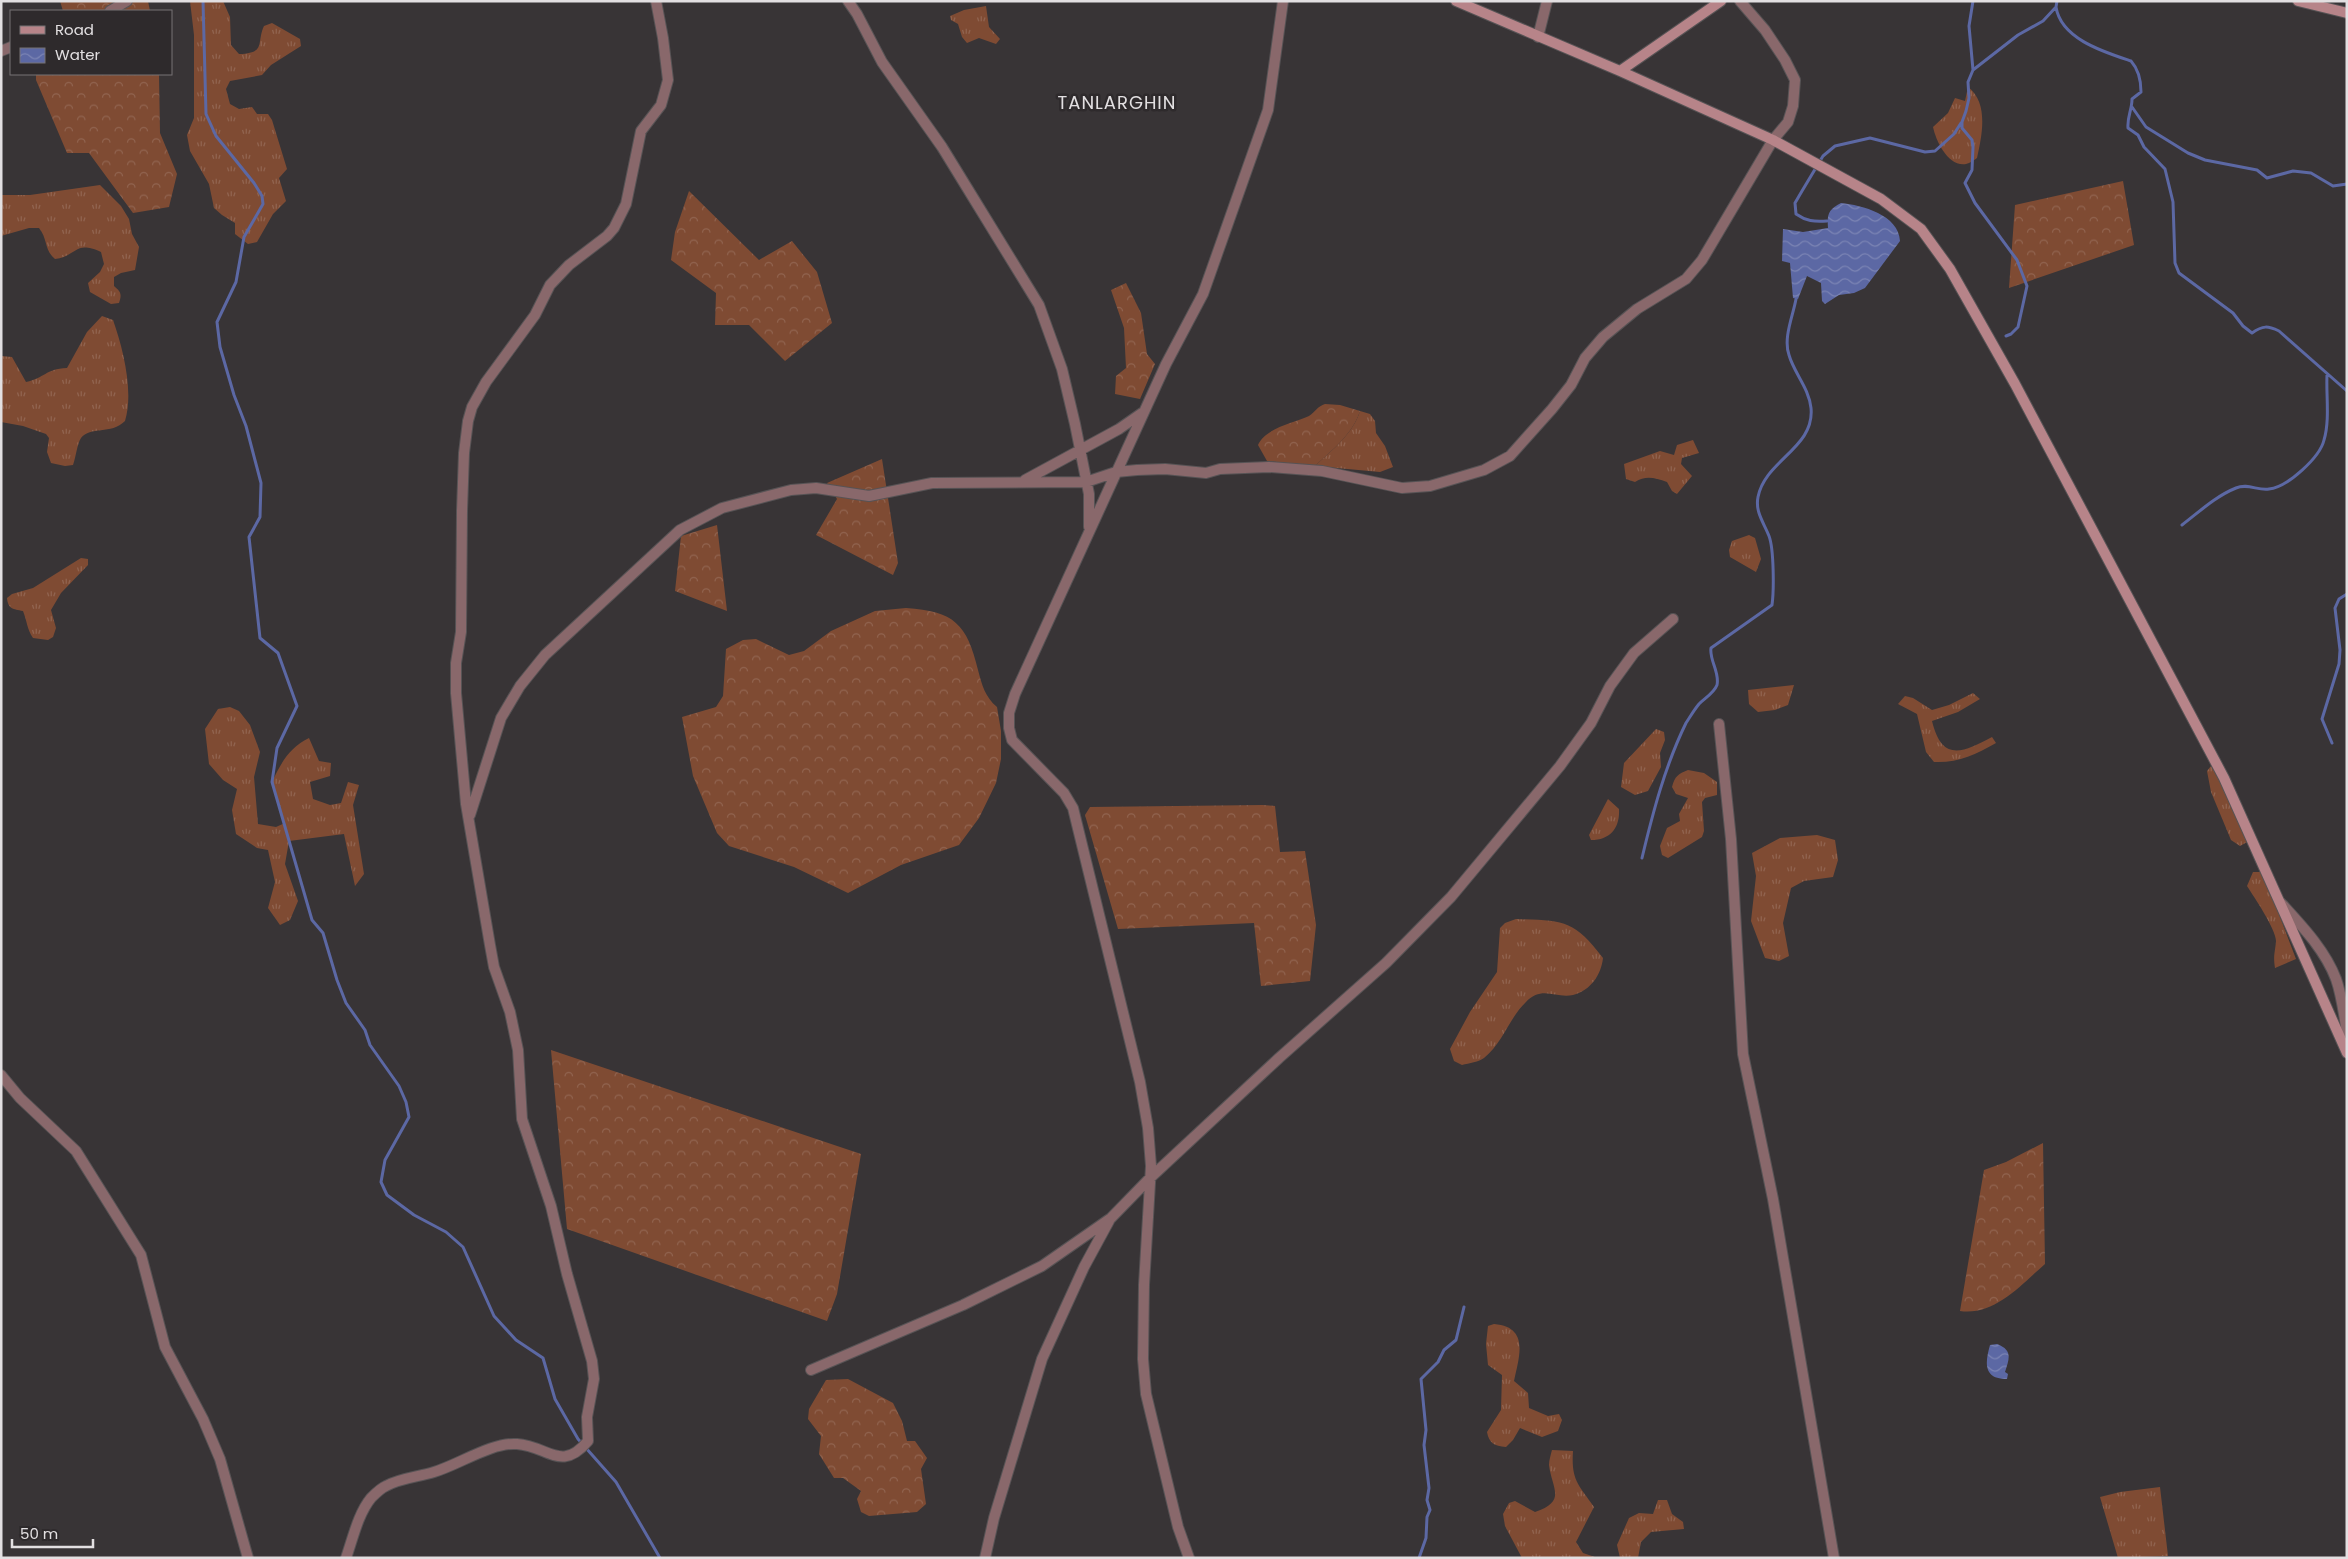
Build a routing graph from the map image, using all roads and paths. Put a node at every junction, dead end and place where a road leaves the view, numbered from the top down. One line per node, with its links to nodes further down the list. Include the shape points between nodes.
1 (128, 1): 10 (street)
2 (656, 1): 23 (street, via 668,80 661,106 641,131 626,204 607,236 569,265 550,285 535,315 486,382 468,421 462,511 461,632 456,683)
3 (848, 1): 16 (street, via 882,62 942,147 1039,304 1062,369)
4 (1283, 1): 15 (street, via 1268,110 1203,294)
5 (1456, 1): 12 (street)
6 (1547, 1): 12 (street)
7 (1721, 1): 13 (street)
8 (1740, 1): 14 (street, via 1765,30 1795,80 1788,122)
9 (2298, 1): 11 (street)
10 (112, 10)
11 (2347, 13)
12 (1538, 37): 13 (street)
13 (1620, 71): 14 (street)
14 (1773, 140): 17 (street, via 1751,181 1686,279 1637,309 1603,338 1585,358 1571,385 1526,440 1510,456 1484,470 1430,486 1402,488 1322,471 1269,466 1206,473 1165,470); 24 (street, via 1892,206 1921,229 1950,269 2123,584 2224,778)
15 (1143, 413): 16 (street, via 1119,430); 17 (street)
16 (1080, 449): 18 (street, via 1049,469); 19 (street)
17 (1116, 472): 19 (street); 20 (street)
18 (1018, 482): 19 (street); 23 (street, via 932,483 869,496 816,488 791,490 722,508 680,530 545,655 520,686 501,718)
19 (1086, 482): 20 (street)
20 (1089, 531): 29 (street, via 1015,694 1009,713 1009,728 1012,740 1064,793 1073,808 1140,1082 1148,1128)
21 (1673, 619): 29 (street, via 1634,653 1560,766 1451,897 1386,963)
22 (1718, 724): 36 (street, via 1731,839 1743,1054 1773,1198)
23 (468, 821): 33 (street, via 494,968 510,1012 518,1050 522,1119 551,1206 592,1360 594,1379 587,1417 588,1441 580,1450 560,1458 525,1445 502,1445 434,1472 386,1486 371,1498 361,1516)
24 (2282, 903): 25 (street, via 2327,961); 27 (street)
25 (2345, 1009): 26 (street)
26 (2347, 1033)
27 (2347, 1053)
28 (1, 1075): 32 (street, via 20,1098 76,1151 141,1255 165,1347 220,1459)
29 (1150, 1178): 30 (street); 35 (street, via 1144,1285 1146,1394 1178,1527)
30 (1111, 1218): 31 (street, via 1042,1266 981,1297); 34 (street, via 1084,1267 1042,1359)
31 (811, 1370)
32 (248, 1558)
33 (346, 1558)
34 (985, 1558)
35 (1189, 1558)
36 (1834, 1558)

